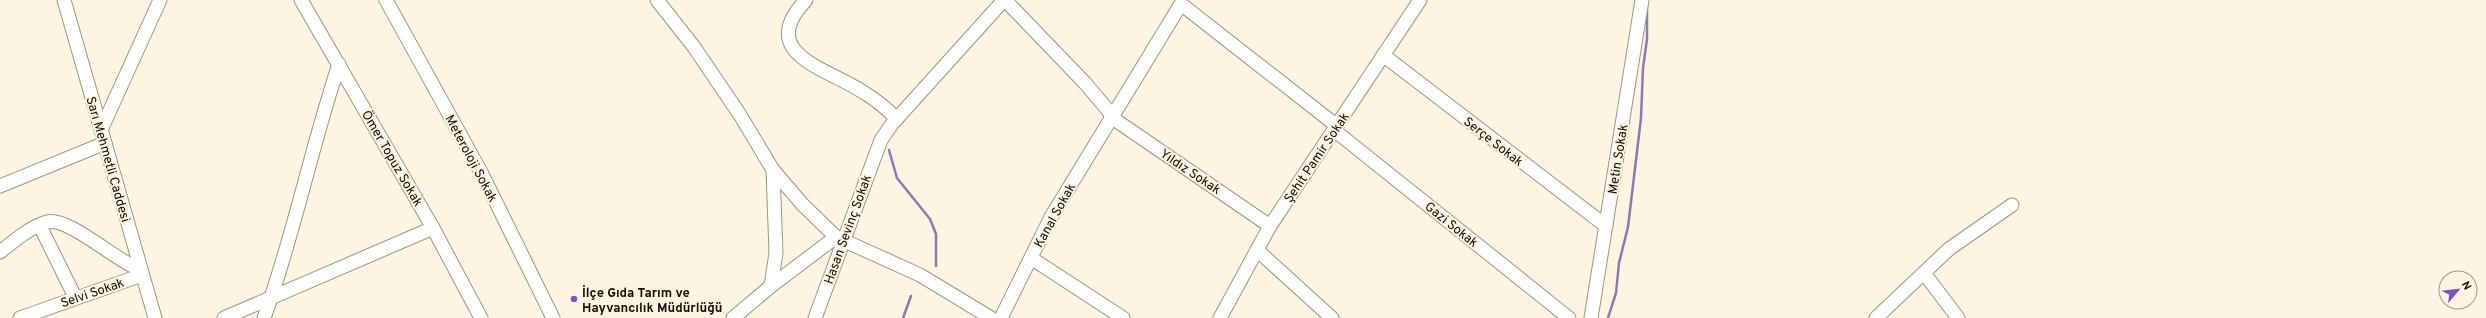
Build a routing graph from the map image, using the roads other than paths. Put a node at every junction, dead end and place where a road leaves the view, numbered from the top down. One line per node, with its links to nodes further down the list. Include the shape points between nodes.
1 (64, 0): 16 (street, Sarı Mehmetli Caddesi)
2 (160, 0): 16 (street)
3 (301, 0): 12 (street, Ömer Topuz Sokak)
4 (386, 0): 40 (street, Meteroloji Sokak, via 482,174)
5 (657, 0): 18 (street, via 698,53)
6 (806, 0): 14 (street, via 792,16 789,25 790,43 796,53 863,92)
7 (1004, 0): 13 (street, Yıldız Sokak, via 1085,83); 14 (street, Hasan Sevinç Sokak)
8 (1420, 0): 11 (street, Şehit Pamir Sokak)
9 (1642, 0): 23 (street, Metin Sokak)
10 (1181, 4): 13 (street, Kanal Sokak); 15 (street, Gazi Sokak)
11 (1383, 55): 15 (street, Şehit Pamir Sokak); 23 (street, Serçe Sokak)
12 (339, 64): 24 (street, Ömer Topuz Sokak); 33 (street, via 319,123)
13 (1112, 116): 22 (street, Yıldız Sokak); 28 (street, Kanal Sokak, via 1051,217)
14 (894, 122): 25 (street, Hasan Sevinç Sokak, via 880,140)
15 (1335, 128): 22 (street, Şehit Pamir Sokak); 47 (street, Gazi Sokak)
16 (101, 130): 17 (street, Sarı Mehmetli Caddesi)
17 (105, 143): 19 (street); 29 (street, Sarı Mehmetli Caddesi)
18 (773, 170): 25 (street, via 803,205); 31 (street, via 776,253)
19 (0, 186)
20 (2012, 205): 30 (street, via 1950,249)
21 (40, 226): 27 (street); 29 (street, via 54,221 62,223 122,263); 32 (street)
22 (1270, 226): 26 (street, Şehit Pamir Sokak)
23 (1606, 226): 48 (street, Metin Sokak)
24 (433, 228): 33 (street); 39 (street, Ömer Topuz Sokak)
25 (839, 238): 31 (street); 42 (street, Hasan Sevinç Sokak); 43 (street, via 920,275)
26 (1257, 250): 34 (street, Şehit Pamir Sokak); 46 (street)
27 (0, 252)
28 (1031, 258): 44 (street, Kanal Sokak); 45 (street)
29 (142, 273): 32 (street, Selvi Sokak); 36 (street, Sarı Mehmetli Caddesi)
30 (1924, 273): 49 (street); 50 (street)
31 (771, 286): 41 (street)
32 (75, 297): 35 (street, Selvi Sokak)
33 (271, 298): 37 (street); 38 (street)
34 (1223, 317)
35 (20, 318)
36 (155, 318)
37 (224, 318)
38 (264, 318)
39 (481, 318)
40 (553, 318)
41 (733, 318)
42 (815, 318)
43 (991, 318)
44 (1001, 318)
45 (1123, 318)
46 (1332, 318)
47 (1569, 318)
48 (1591, 318)
49 (1876, 318)
50 (1958, 318)

